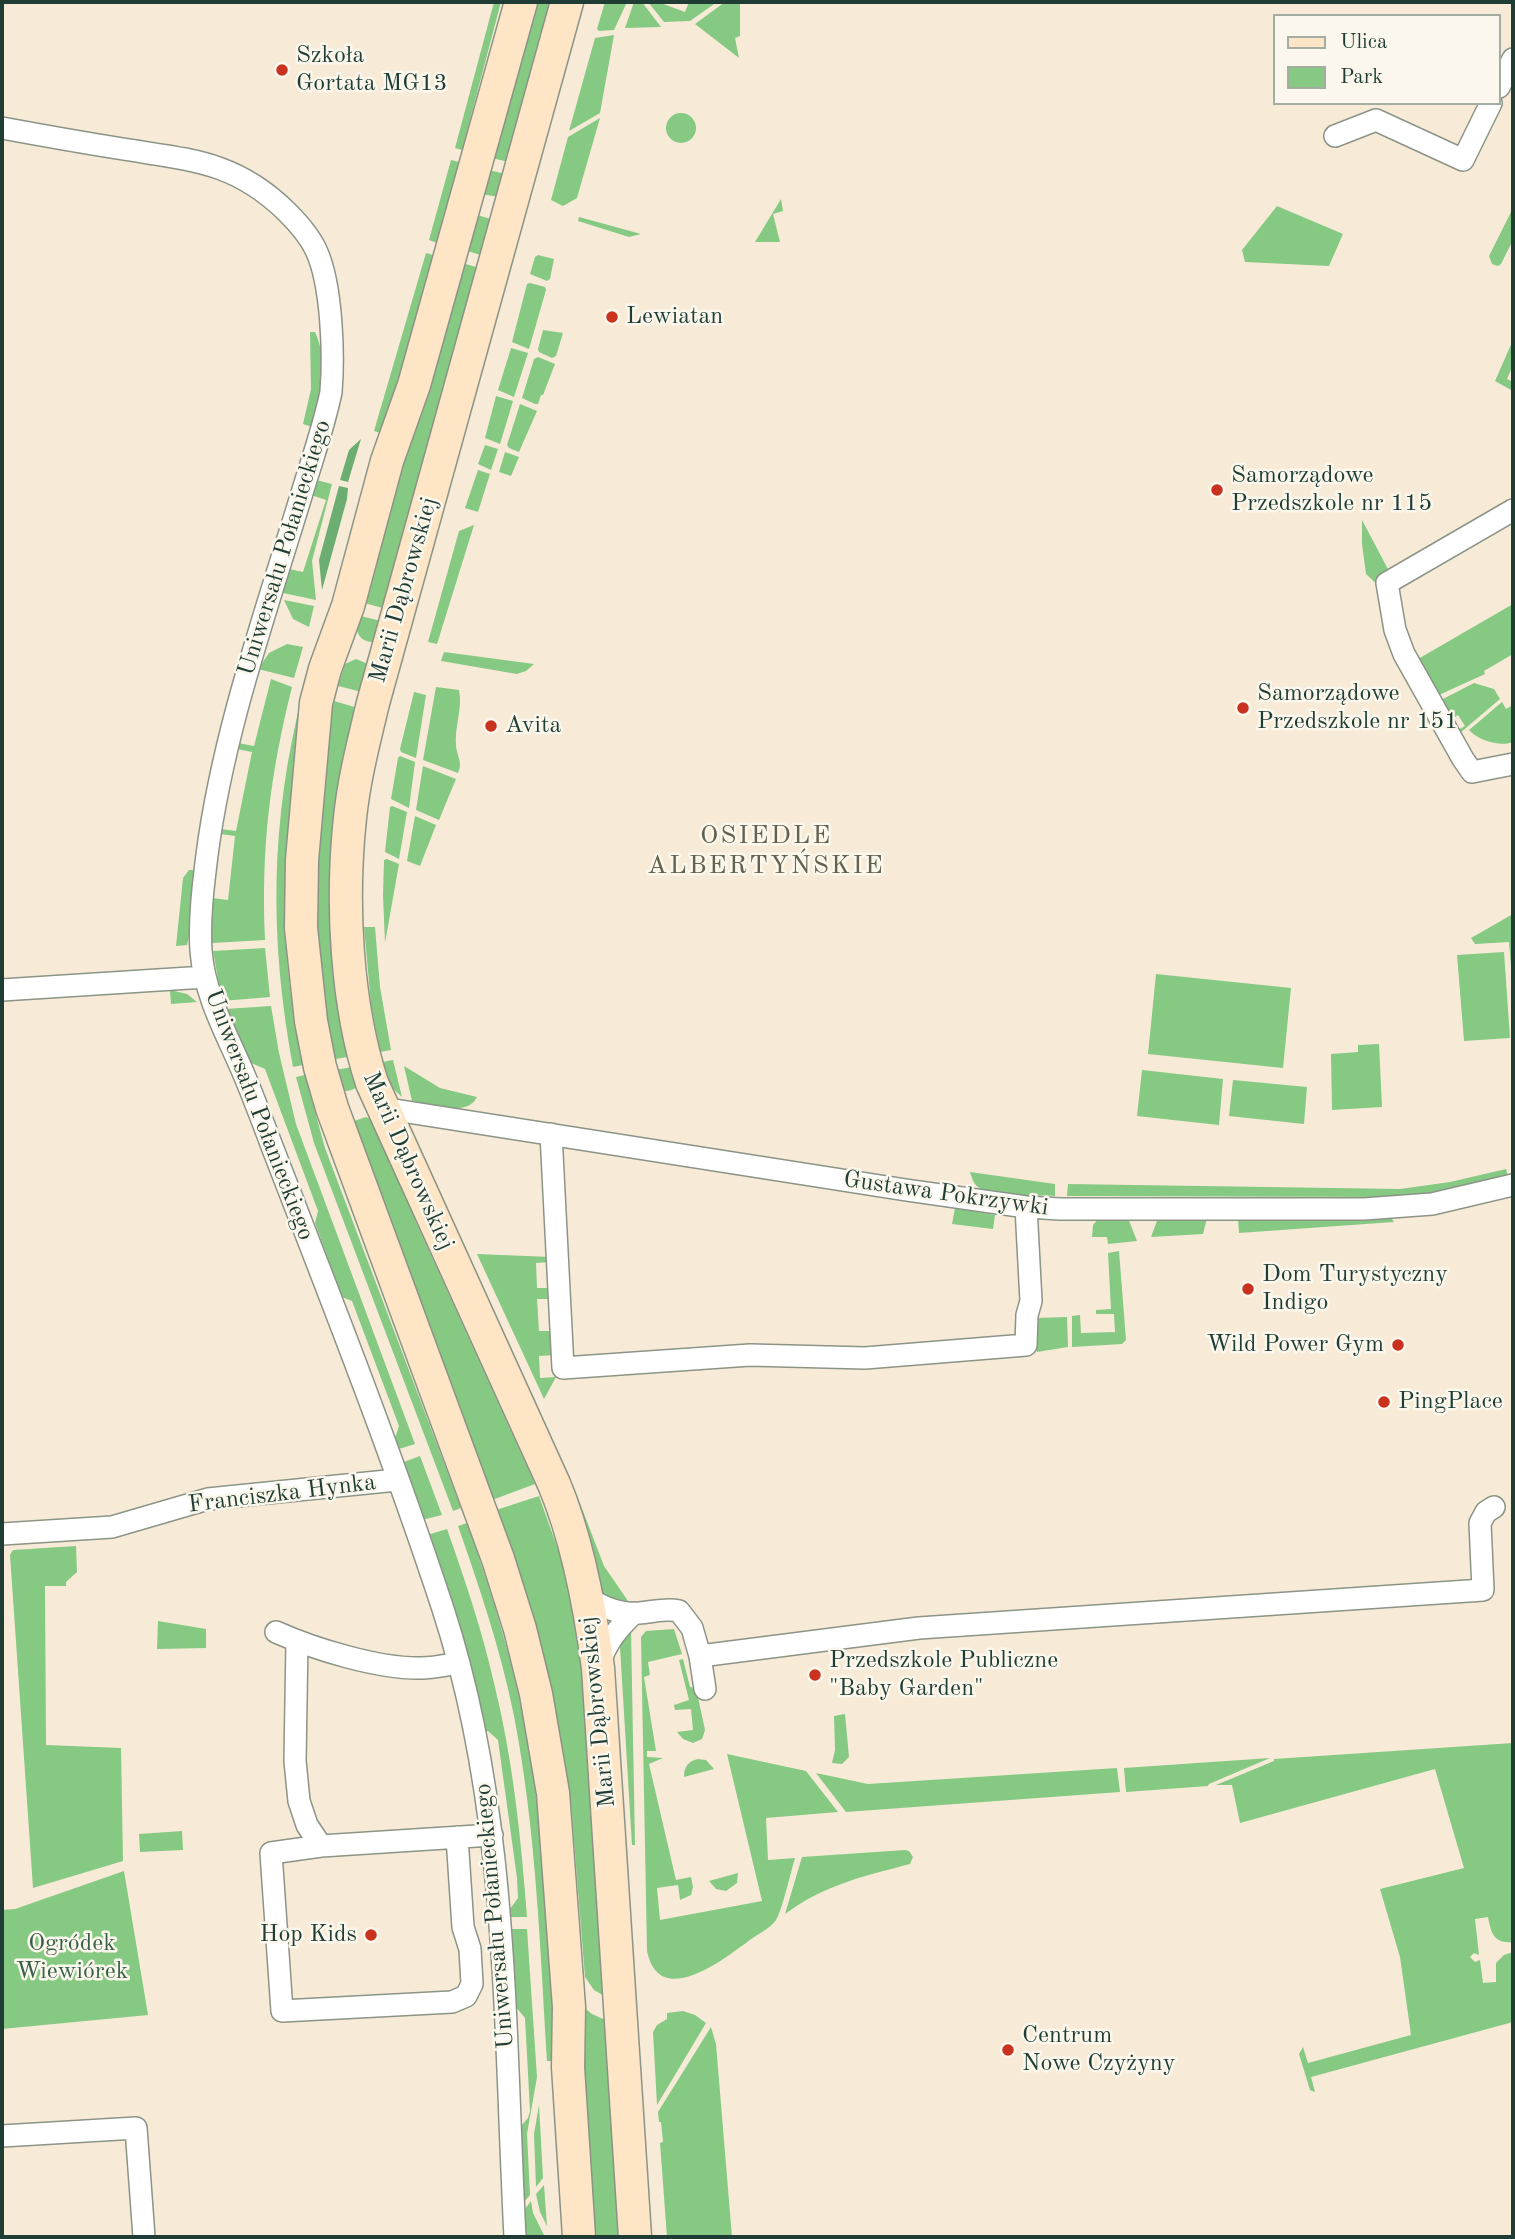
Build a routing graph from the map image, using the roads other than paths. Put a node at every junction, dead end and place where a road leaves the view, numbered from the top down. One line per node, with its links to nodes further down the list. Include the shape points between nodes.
1 (521, 2): 8 (street, Marii Dąbrowskiej)
2 (567, 2): 9 (street, Marii Dąbrowskiej)
3 (1513, 60): 4 (street)
4 (1501, 83)
5 (1490, 105): 7 (street, via 1463,160 1377,120)
6 (2, 128): 14 (street, Uniwersału Połanieckiego, via 176,157 229,171 266,194 292,218 310,240 324,272 331,392 254,650 217,793 203,884)
7 (1335, 136)
8 (465, 202): 9 (street); 11 (street, Marii Dąbrowskiej)
9 (509, 213): 12 (street, Marii Dąbrowskiej)
10 (1513, 510): 13 (street, via 1387,583 1404,654 1472,772)
11 (334, 644): 12 (street); 16 (street, Marii Dąbrowskiej, via 316,703 301,903 311,1021)
12 (386, 657): 17 (street, Marii Dąbrowskiej, via 354,789 347,880 359,1037)
13 (1513, 764)
14 (205, 977): 15 (street); 21 (street, Uniwersału Połanieckiego)
15 (2, 990)
16 (332, 1108): 17 (street); 35 (street, Marii Dąbrowskiej, via 481,1510 520,1629 553,1793)
17 (382, 1108): 18 (street, Gustawa Pokrzywki); 24 (street, Marii Dąbrowskiej, via 554,1484)
18 (551, 1134): 20 (street, Gustawa Pokrzywki); 20 (street, via 563,1368 750,1356 866,1358 1026,1345 1031,1301)
19 (1513, 1185): 20 (street, Gustawa Pokrzywki, via 1432,1203 1364,1209)
20 (1026, 1206)
21 (397, 1480): 23 (street, Franciszka Hynka, via 208,1499 112,1527); 29 (street, Uniwersału Połanieckiego)
22 (1494, 1507): 28 (street, via 1480,1523 1483,1590 919,1628)
23 (2, 1534)
24 (585, 1596): 25 (street, via 607,1608); 30 (street, Marii Dąbrowskiej)
25 (634, 1614): 28 (street, via 679,1611 692,1628); 30 (street, via 607,1643)
26 (276, 1632): 27 (street)
27 (297, 1641): 29 (street, via 385,1665 421,1668); 34 (street, via 299,1801)
28 (700, 1656): 31 (street)
29 (459, 1663): 32 (street, Uniwersału Połanieckiego)
30 (598, 1668): 36 (street, Marii Dąbrowskiej)
31 (705, 1689)
32 (492, 1835): 33 (street); 39 (street, Uniwersału Połanieckiego)
33 (457, 1837): 34 (street); 34 (street, via 463,1927 470,1949 472,1987 466,1996 458,2001 282,2011 271,1853)
34 (321, 1846)
35 (564, 1938): 36 (street, via 586,1997 600,2008); 40 (street, Marii Dąbrowskiej)
36 (620, 2011): 41 (street, Marii Dąbrowskiej)
37 (2, 2136): 38 (street, via 136,2128)
38 (144, 2237)
39 (516, 2237)
40 (579, 2237)
41 (635, 2237)

